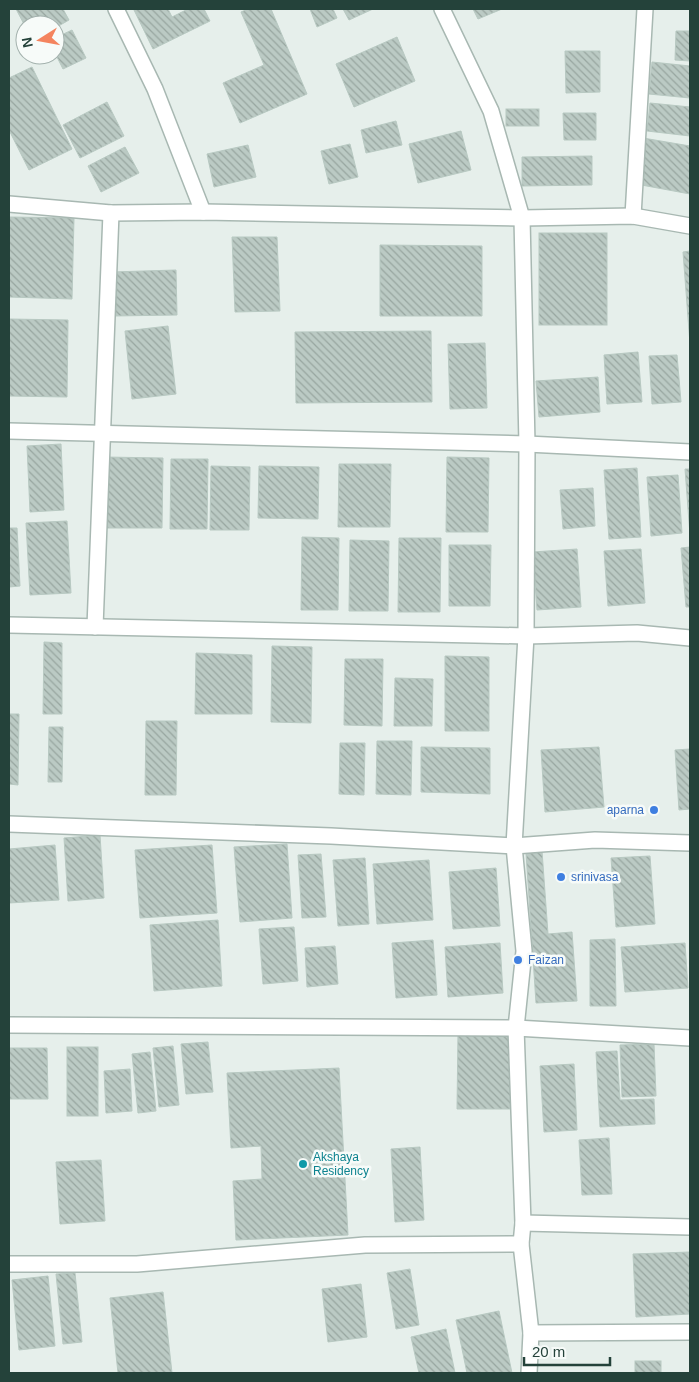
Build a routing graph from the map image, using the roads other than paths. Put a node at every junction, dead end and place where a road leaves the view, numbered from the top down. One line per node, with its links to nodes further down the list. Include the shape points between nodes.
1 (116, 9): 5 (street, via 155,89)
2 (442, 9): 8 (street, via 491,111)
3 (645, 9): 7 (street)
4 (9, 204): 6 (street)
5 (203, 212): 6 (street); 8 (street)
6 (111, 213): 11 (street)
7 (633, 216): 8 (street); 9 (street)
8 (522, 218): 12 (street)
9 (690, 226)
10 (9, 431): 11 (street)
11 (101, 434): 12 (street); 15 (street)
12 (527, 444): 13 (street); 16 (street)
13 (690, 452)
14 (9, 624): 15 (street)
15 (95, 628): 16 (street)
16 (526, 636): 17 (street, via 638,633); 20 (street)
17 (690, 638)
18 (9, 824): 20 (street)
19 (690, 843): 20 (street, via 595,840)
20 (514, 846): 22 (street, via 524,950)
21 (9, 1025): 22 (street)
22 (516, 1028): 23 (street); 24 (street)
23 (690, 1038)
24 (523, 1223): 25 (street); 26 (street)
25 (690, 1226)
26 (522, 1244): 27 (street, via 365,1245 137,1264); 29 (street)
27 (9, 1264)
28 (690, 1332): 29 (street)
29 (531, 1333): 30 (street)
30 (529, 1373)

